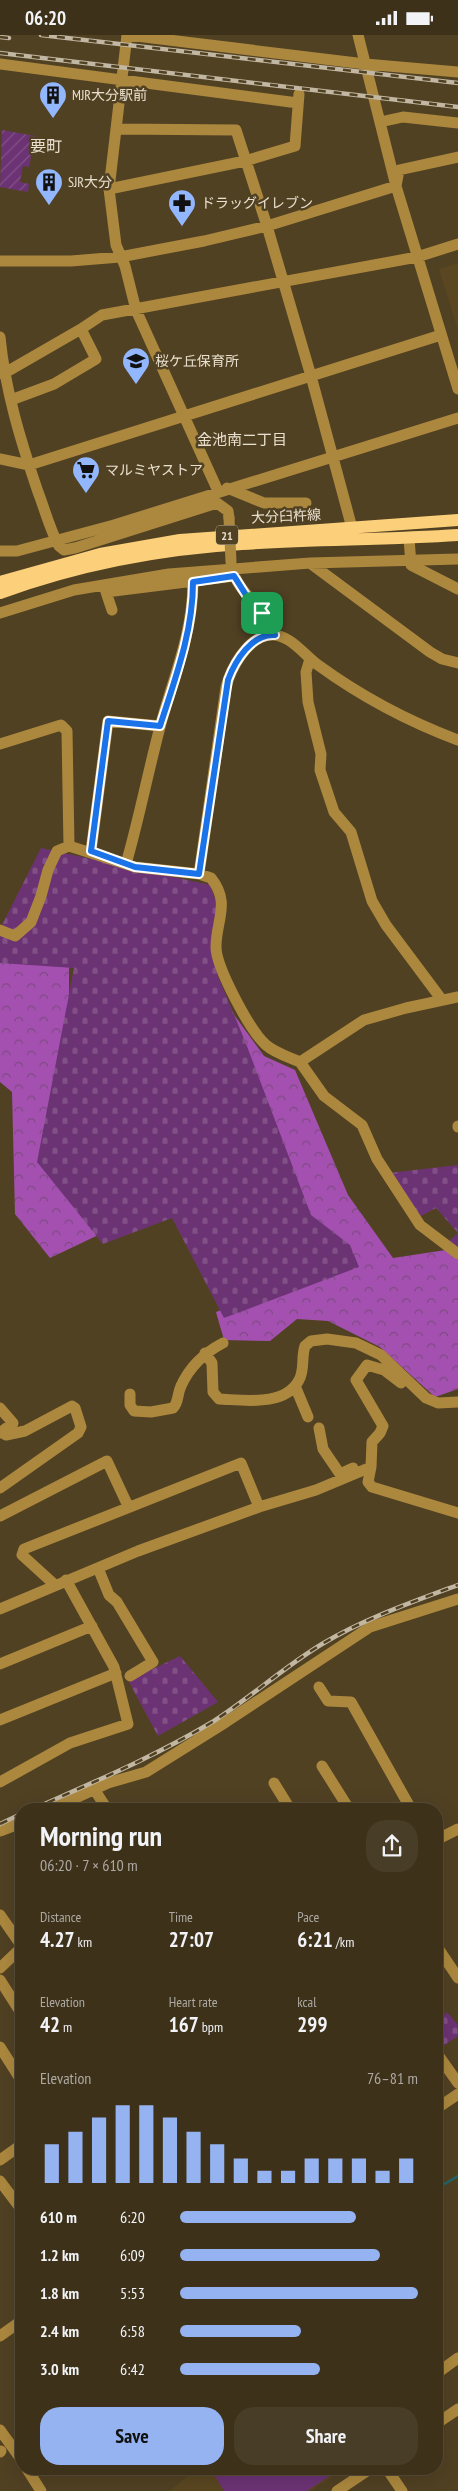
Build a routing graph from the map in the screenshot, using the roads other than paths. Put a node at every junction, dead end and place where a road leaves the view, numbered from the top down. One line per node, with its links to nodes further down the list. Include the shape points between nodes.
1 (128, 35): 4 (street); 6 (street)
2 (358, 35): 4 (street)
3 (0, 64): 6 (street)
4 (365, 64): 5 (street); 7 (street)
5 (458, 72)
6 (122, 80): 9 (street); 11 (street, via 299,99 294,146)
7 (380, 122): 8 (street, via 404,117); 12 (street)
8 (458, 123)
9 (117, 129): 11 (street, via 236,130); 13 (street)
10 (458, 157): 12 (street, via 399,169)
11 (245, 161): 13 (street); 14 (street)
12 (396, 187): 14 (street); 17 (street)
13 (109, 189): 16 (street)
14 (267, 226): 16 (street); 19 (street)
15 (458, 244): 17 (street)
16 (120, 257): 18 (street); 20 (street)
17 (417, 257): 19 (street); 22 (street)
18 (0, 261)
19 (283, 283): 20 (street); 25 (street)
20 (136, 310): 21 (street, via 102,315); 28 (street)
21 (81, 329): 24 (street); 27 (street, via 96,359 54,384)
22 (441, 335): 25 (street); 26 (street)
23 (0, 337): 24 (street)
24 (2, 373): 27 (street)
25 (311, 377): 28 (street); 30 (street)
26 (458, 389)
27 (11, 400): 32 (street)
28 (184, 416): 32 (street); 33 (street)
29 (458, 418): 30 (street)
30 (334, 457): 33 (street); 36 (street)
31 (0, 459): 32 (street)
32 (29, 465): 39 (street)
33 (222, 490): 34 (street, via 264,503); 39 (street, via 114,525)
34 (306, 503)
35 (458, 520): 36 (main road, 大分臼杵線 / 21)
36 (352, 528): 45 (main road, 大分臼杵線 / 21, via 180,539 70,561)
37 (458, 535): 38 (main road, 大分臼杵線 / 21)
38 (410, 538): 41 (street); 48 (main road, 大分臼杵線 / 21, via 271,542 190,549 109,562)
39 (55, 540): 40 (street, via 17,551); 44 (street, bridge, via 64,550 75,548 217,503 228,511)
40 (0, 551)
41 (410, 559): 42 (street); 43 (street); 47 (street, via 411,565)
42 (458, 559)
43 (310, 563): 44 (street); 53 (street, via 430,652)
44 (232, 569): 46 (street); 50 (street, via 169,573 107,583 40,599); 51 (street)
45 (0, 581)
46 (193, 582): 49 (street, via 106,592); 54 (street, via 193,605 185,648)
47 (458, 589)
48 (0, 593)
49 (112, 610)
50 (0, 613)
51 (275, 635): 52 (street, via 288,640); 60 (street, via 252,644 228,680)
52 (310, 659): 55 (street, via 376,704); 63 (street, via 306,672 308,702 321,755 320,770 334,812 351,831 358,862 376,909)
53 (458, 663)
54 (160, 726): 58 (street, via 108,721); 59 (street)
55 (458, 740)
56 (0, 745): 57 (street, via 61,725 67,731)
57 (69, 846): 58 (street); 61 (street, via 58,851 48,870 31,922 15,936)
58 (91, 851): 59 (street)
59 (126, 864): 60 (street)
60 (199, 874): 64 (street, via 211,877 220,896 222,910 216,943 217,958 248,1023 270,1048)
61 (0, 930)
62 (458, 997): 63 (street)
63 (442, 1000): 64 (street, via 364,1020)
64 (300, 1062): 65 (street, via 324,1096 362,1125 377,1159 420,1225)
65 (457, 1251)
66 (223, 1343): 67 (street)
67 (205, 1353): 68 (street, via 212,1363 213,1392 217,1399 265,1400); 70 (street, via 181,1386 173,1408 134,1411 130,1405)
68 (295, 1386): 69 (street, via 302,1375 305,1346 312,1341 332,1339 356,1343 382,1355); 73 (street)
69 (420, 1393): 71 (street, via 438,1403); 76 (street, via 409,1390 377,1367 367,1365 358,1375 356,1383 382,1426 372,1442)
70 (130, 1394)
71 (458, 1402)
72 (0, 1408): 75 (street, via 13,1423)
73 (308, 1417)
74 (319, 1428): 76 (street, via 323,1449 340,1474)
75 (1, 1433): 77 (street, via 25,1431 72,1406 76,1408 81,1427 78,1433)
76 (372, 1463): 79 (street, via 316,1490); 80 (street, via 368,1482 372,1487)
77 (0, 1488)
78 (128, 1506): 79 (street, via 241,1463); 81 (street, via 107,1461); 84 (street, via 24,1549 22,1555)
79 (259, 1507): 82 (street)
80 (458, 1513)
81 (0, 1516)
82 (98, 1568): 83 (street); 90 (street, via 109,1595 117,1602 153,1662)
83 (66, 1580): 84 (street); 87 (street)
84 (55, 1585): 86 (street)
85 (458, 1599): 96 (street, via 370,1627 146,1772)
86 (1, 1607)
87 (92, 1626): 88 (street); 89 (street)
88 (0, 1664)
89 (116, 1673): 92 (street); 94 (street, via 128,1724 70,1743)
90 (130, 1676)
91 (319, 1687): 101 (street, via 328,1701 351,1702)
92 (0, 1720)
93 (322, 1766): 100 (street)
94 (0, 1783)
95 (274, 1783): 99 (street)
96 (94, 1789): 97 (street); 98 (street)
97 (65, 1803)
98 (103, 1803)
99 (286, 1803)
100 (345, 1803)
101 (408, 1803)
102 (15, 1825): 104 (street)
103 (458, 1829): 105 (street)
104 (0, 1831)
105 (443, 1836)
106 (0, 1915): 107 (street)
107 (15, 1937)
108 (15, 1952): 110 (street)
109 (443, 1956): 111 (street)
110 (0, 1968)
111 (458, 1978)
112 (0, 1980): 113 (street)
113 (15, 2004)
114 (0, 2047): 116 (street)
115 (443, 2062): 117 (street)
116 (15, 2071)
117 (458, 2083)
118 (458, 2094): 119 (street)
119 (443, 2104)
120 (15, 2149): 121 (street)
121 (0, 2160)
122 (0, 2181): 123 (street)
123 (15, 2198)
124 (15, 2325): 125 (street)
125 (0, 2336)
126 (458, 2358): 127 (street)
127 (443, 2370)
128 (458, 2409): 129 (street)
129 (443, 2419)
130 (0, 2430): 131 (street)
131 (15, 2451)
132 (32, 2475): 135 (street)
133 (361, 2475): 136 (street)
134 (391, 2475): 137 (street)
135 (41, 2491)
136 (336, 2491)
137 (402, 2491)

